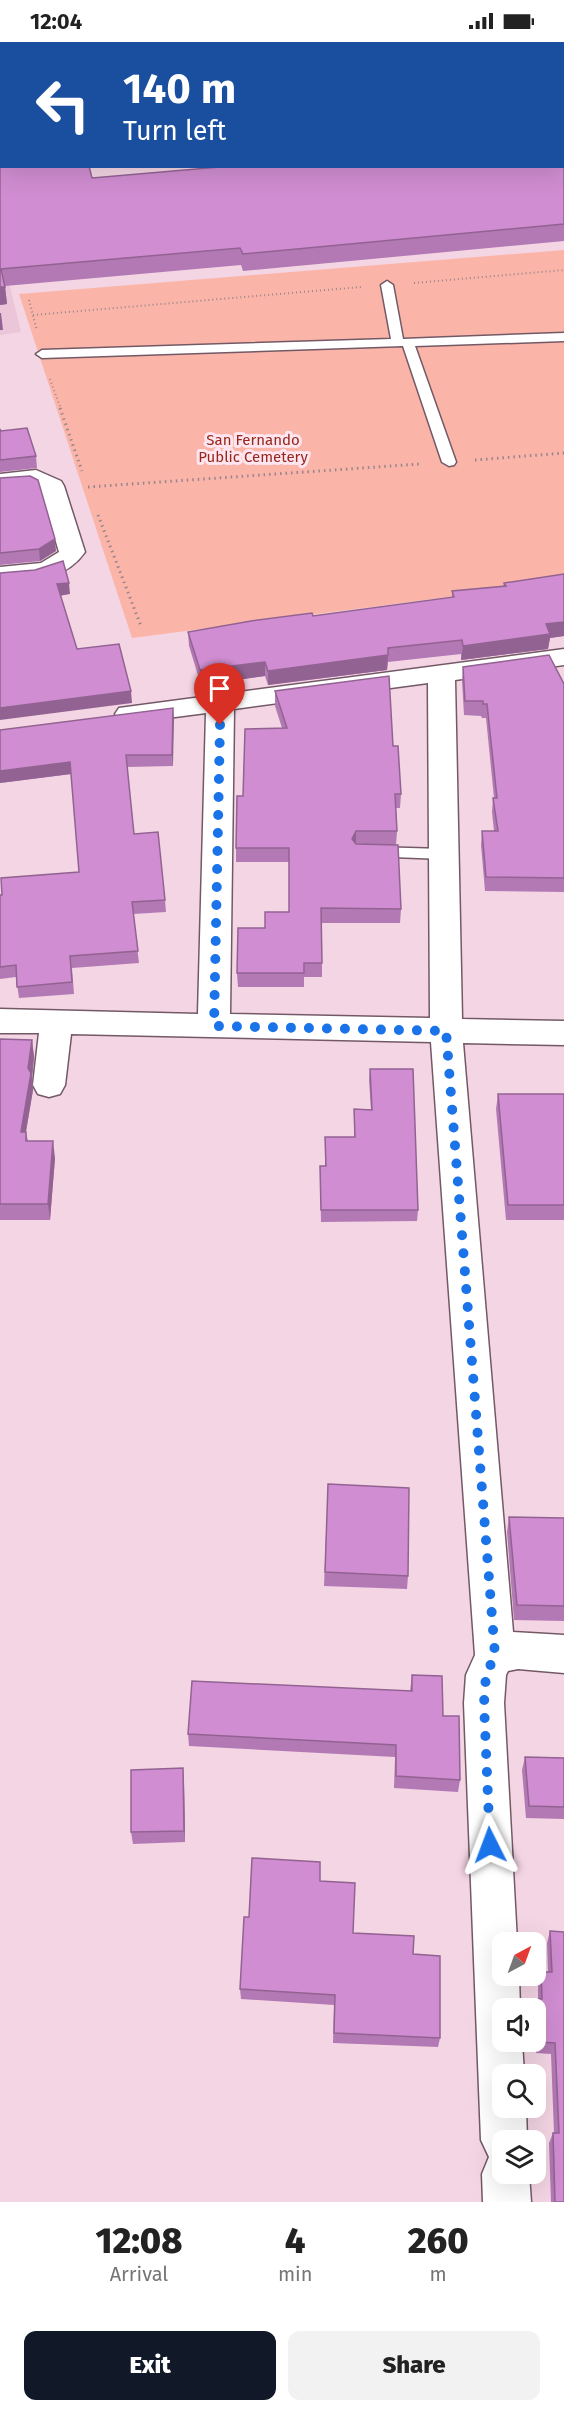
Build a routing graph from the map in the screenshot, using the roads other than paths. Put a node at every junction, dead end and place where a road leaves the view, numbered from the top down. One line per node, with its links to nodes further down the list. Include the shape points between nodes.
1 (387, 285): 3 (lane)
2 (564, 337): 3 (lane)
3 (403, 342): 4 (lane); 5 (lane)
4 (42, 354)
5 (449, 462)
6 (0, 482): 7 (street, via 36,477 52,486 72,552 57,567)
7 (0, 575)
8 (564, 657): 9 (street)
9 (441, 674): 10 (street); 13 (street)
10 (220, 702): 11 (street); 16 (street)
11 (104, 717)
12 (362, 852): 13 (lane)
13 (444, 854): 17 (street)
14 (0, 1021): 15 (street)
15 (56, 1024): 16 (street); 19 (street)
16 (214, 1026): 17 (street)
17 (446, 1031): 18 (street); 21 (street)
18 (564, 1033)
19 (49, 1085)
20 (564, 1654): 21 (street, via 518,1650)
21 (495, 1655): 22 (street, via 486,1675 484,1703)
22 (500, 2064)
23 (506, 2184): 24 (street)
24 (507, 2202)

